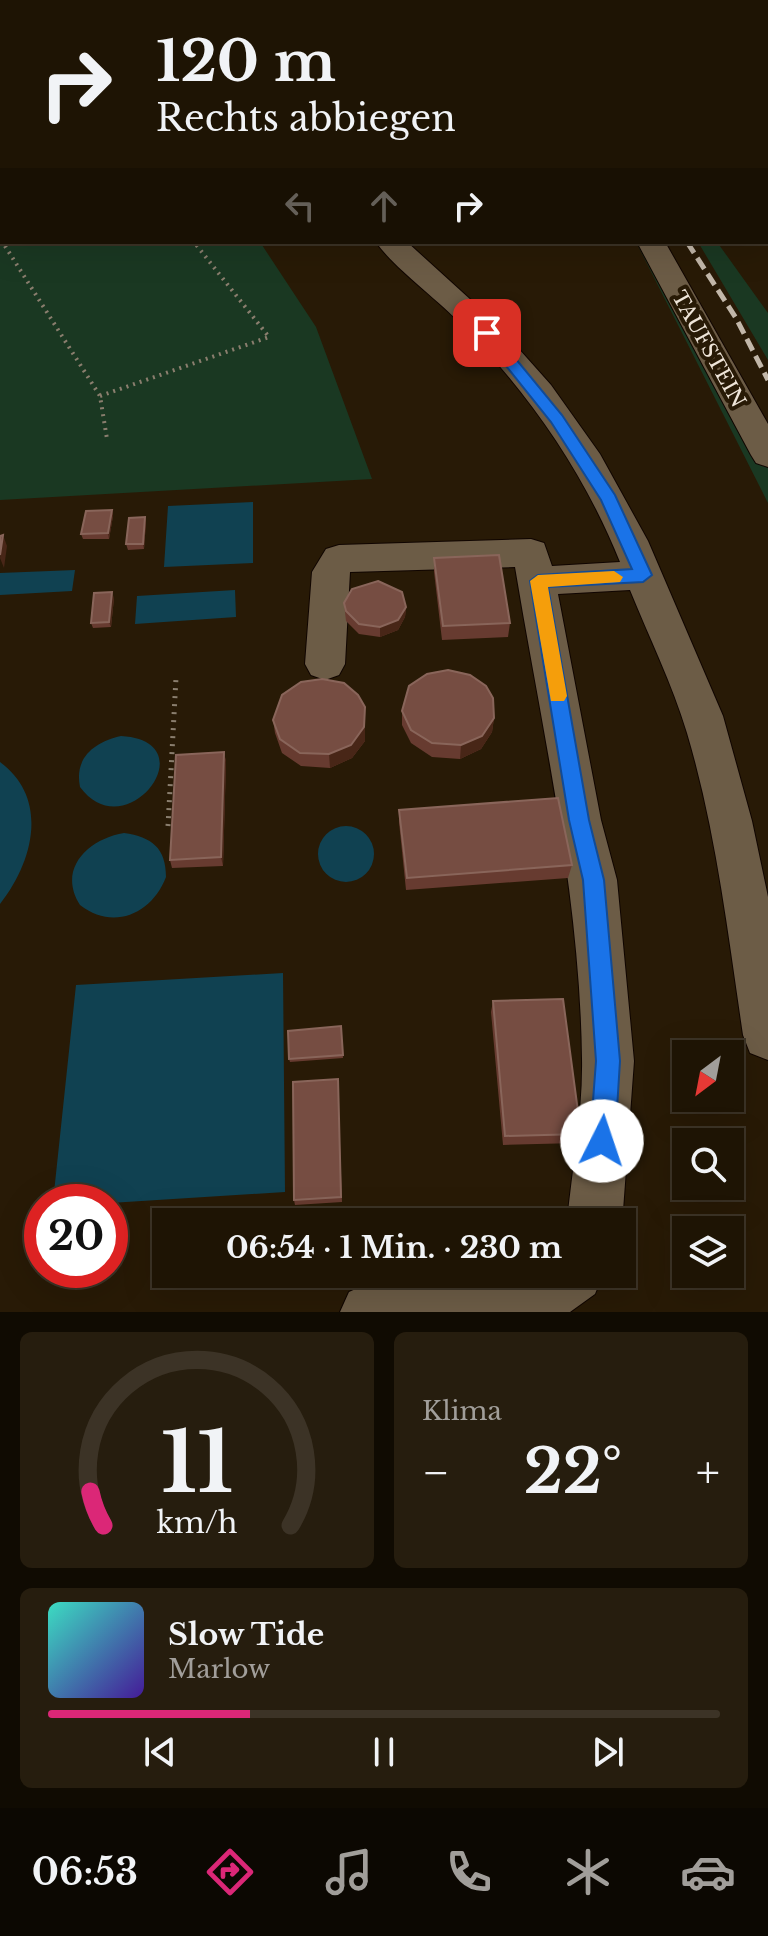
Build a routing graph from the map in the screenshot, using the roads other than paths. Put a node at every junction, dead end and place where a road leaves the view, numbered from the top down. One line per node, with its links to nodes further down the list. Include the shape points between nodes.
1 (392, 244): 4 (street, via 487,333 557,418 609,499)
2 (652, 244): 3 (street, TAUFSTEIN)
3 (768, 455)
4 (643, 575): 5 (street); 7 (street, via 712,747 747,905)
5 (538, 581): 6 (street, via 531,553 339,559 331,572); 8 (street, via 594,880 608,1061)
6 (325, 664)
7 (768, 1035)
8 (596, 1208)
9 (555, 1288): 10 (street, via 531,1305)
10 (369, 1312)

